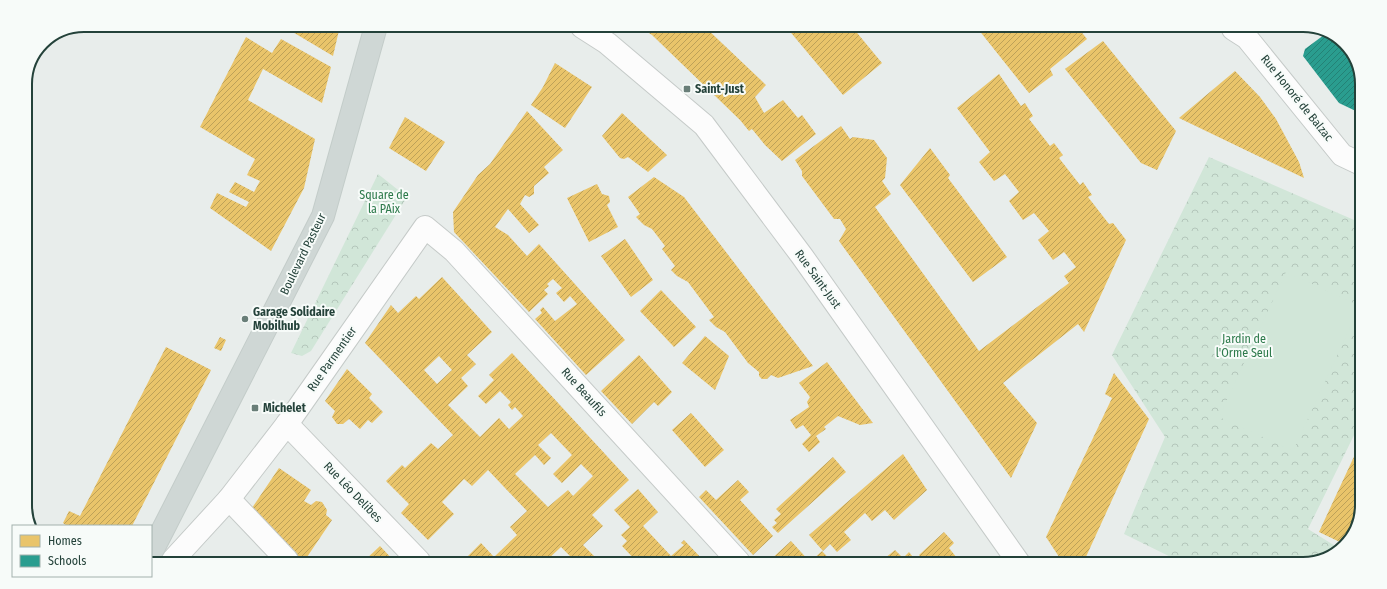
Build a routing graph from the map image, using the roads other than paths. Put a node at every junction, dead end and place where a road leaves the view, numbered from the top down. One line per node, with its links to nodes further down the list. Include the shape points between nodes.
1 (374, 32): 8 (main road, Boulevard Pasteur, via 323,216)
2 (590, 32): 13 (street, Rue Saint-Just, via 607,43 704,125 802,256)
3 (1238, 32): 4 (street, Rue Honoré de Balzac, via 1262,55 1342,155)
4 (1355, 161)
5 (425, 228): 6 (street, Rue Parmentier); 12 (street, Rue Beaufils, via 454,251)
6 (287, 424): 7 (street, Rue Parmentier); 11 (street, Rue Léo Delibes)
7 (229, 500): 9 (street, Rue Parmentier); 10 (street)
8 (152, 551)
9 (176, 557)
10 (284, 557)
11 (415, 557)
12 (734, 557)
13 (1015, 557)

